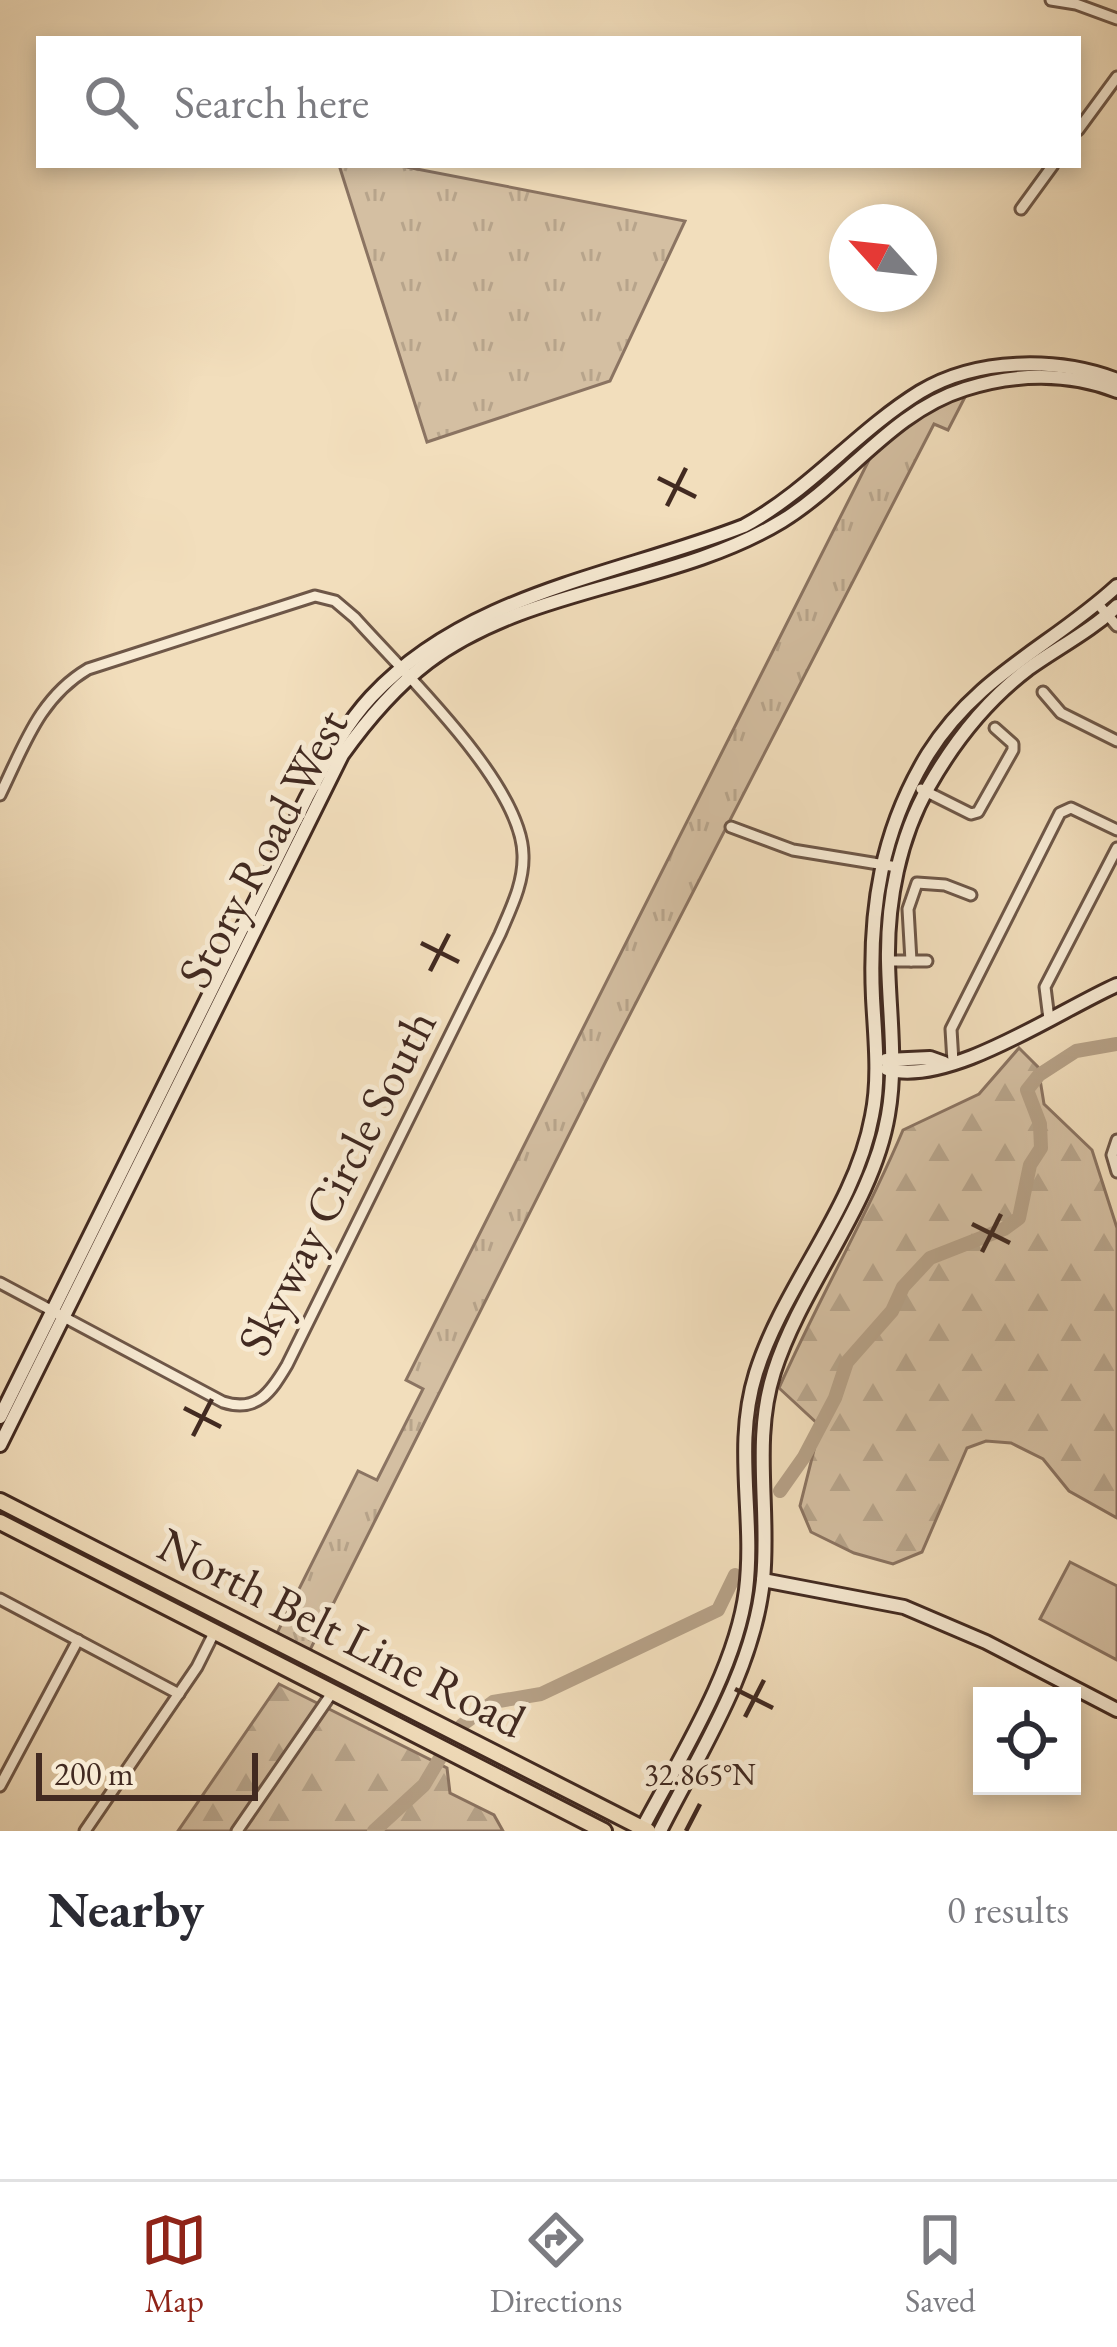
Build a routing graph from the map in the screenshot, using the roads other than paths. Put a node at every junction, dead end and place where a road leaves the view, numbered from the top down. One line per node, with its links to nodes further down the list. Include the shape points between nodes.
1 (1051, 0): 2 (street)
2 (1117, 19)
3 (1117, 76): 4 (street)
4 (1081, 126)
5 (1051, 168): 6 (street)
6 (1021, 209)
7 (1059, 372): 8 (main road, Story Road West); 9 (main road, Story Road West); 13 (main road, Story Road West, via 963,389 902,413 785,520 699,560 487,629)
8 (1117, 380)
9 (1117, 391)
10 (1117, 586): 11 (main road)
11 (1110, 613): 12 (main road); 15 (main road)
12 (1015, 661): 15 (main road); 18 (main road, via 964,706)
13 (405, 674): 20 (street, Skyway Circle South, via 344,607 326,598 300,600 68,681 39,715); 38 (main road, Story Road West, via 369,698 338,739); 38 (street, Skyway Circle South, via 507,798 518,820 523,871 500,934 287,1365 262,1399 235,1406)
14 (1043, 692): 17 (street, via 1061,713)
15 (983, 709): 19 (main road)
16 (994, 728): 19 (street, via 1013,750 978,812)
17 (1117, 741)
18 (911, 784): 19 (street); 24 (main road)
19 (925, 791): 25 (main road)
20 (0, 795)
21 (730, 827): 24 (street, via 793,850)
22 (1117, 830): 32 (street, via 1064,809 951,1029)
23 (1117, 848): 31 (street, via 1045,987)
24 (881, 864): 25 (street); 33 (main road, via 872,930)
25 (897, 867): 27 (main road)
26 (971, 895): 28 (street, via 917,884 908,909)
27 (888, 961): 28 (street); 34 (main road)
28 (911, 961): 29 (street)
29 (927, 961)
30 (1117, 985): 31 (main road)
31 (1048, 1019): 32 (main road)
32 (948, 1063): 34 (main road, via 928,1072)
33 (876, 1064): 34 (main road); 41 (main road, via 867,1140 765,1350)
34 (892, 1065): 42 (main road, via 876,1158 772,1377)
35 (1117, 1140): 36 (street)
36 (1117, 1172)
37 (0, 1283): 38 (street, Skyway Circle South)
38 (58, 1314): 39 (main road, Story Road West); 40 (main road, Story Road West)
39 (0, 1417)
40 (0, 1445)
41 (742, 1461): 42 (main road); 43 (main road)
42 (760, 1462): 44 (main road)
43 (744, 1480): 44 (main road); 48 (main road)
44 (761, 1480): 49 (main road)
45 (0, 1491): 46 (main road)
46 (5, 1504): 53 (main road, North Belt Line Road)
47 (0, 1522): 51 (main road, North Belt Line Road)
48 (747, 1579): 49 (street); 57 (main road, via 732,1645)
49 (763, 1580): 58 (main road, via 904,1607); 59 (main road, via 748,1650)
50 (0, 1599): 54 (street)
51 (196, 1624): 52 (main road, North Belt Line Road); 53 (main road, via 212,1621 250,1639)
52 (214, 1633): 55 (main road, North Belt Line Road); 56 (street)
53 (255, 1633): 60 (main road, North Belt Line Road)
54 (78, 1640): 56 (street); 62 (street)
55 (332, 1693): 61 (main road, North Belt Line Road); 65 (street)
56 (179, 1694): 64 (street)
57 (703, 1708): 59 (main road); 63 (main road)
58 (1117, 1710)
59 (718, 1715): 67 (main road)
60 (478, 1746): 61 (main road); 63 (main road, North Belt Line Road)
61 (470, 1763): 66 (main road, North Belt Line Road)
62 (0, 1786)
63 (644, 1830)
64 (85, 1831)
65 (237, 1831)
66 (604, 1831)
67 (660, 1831)

